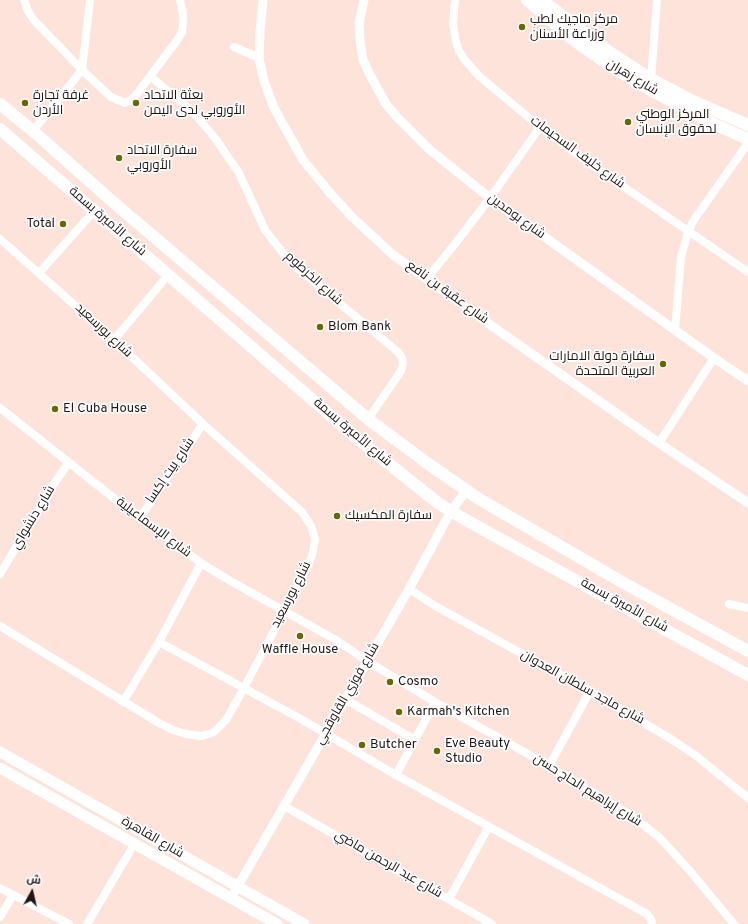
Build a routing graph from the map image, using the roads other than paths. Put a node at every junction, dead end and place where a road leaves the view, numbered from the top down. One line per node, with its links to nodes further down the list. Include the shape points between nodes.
1 (24, 0): 12 (street, via 33,19)
2 (90, 0): 12 (street)
3 (180, 0): 13 (street, via 183,14 182,32)
4 (263, 0): 11 (street, شارع عقبة بن نافع)
5 (364, 0): 22 (street, شارع بومدين, via 360,23 363,60 386,104 430,150)
6 (455, 0): 17 (street, شارع خليف السحيمات, via 454,33 464,59 479,76)
7 (528, 0): 20 (main road, شارع زهران, via 571,38 609,65 647,88)
8 (542, 0): 14 (main road, شارع زهران, via 608,51)
9 (658, 0): 14 (street)
10 (234, 47): 11 (street)
11 (259, 58): 29 (street, شارع عقبة بن نافع, via 264,82 274,108 303,160 352,217 392,254)
12 (82, 70): 13 (street, via 111,97 125,103 136,95); 19 (street)
13 (151, 77): 35 (street, شارع الخرطوم, via 192,111 215,138 239,174 265,230 287,257 398,352 403,363 401,371)
14 (651, 79): 16 (main road, شارع زهران)
15 (0, 104): 19 (main road, شارع الأميرة بسمة)
16 (748, 124)
17 (540, 127): 22 (street); 24 (street, شارع خليف السحيمات)
18 (0, 129): 23 (main road, شارع الأميرة بسمة)
19 (33, 131): 35 (main road, شارع الأميرة بسمة)
20 (748, 139)
21 (748, 143): 24 (street)
22 (490, 198): 29 (street); 30 (street, شارع بومدين)
23 (94, 211): 26 (street); 28 (main road, شارع الأميرة بسمة)
24 (688, 232): 27 (street, شارع خليف السحيمات); 30 (street, via 681,257)
25 (0, 239): 26 (street, شارع بورسعيد)
26 (39, 272): 31 (street, شارع بورسعيد)
27 (748, 272)
28 (168, 275): 31 (street); 41 (main road, شارع الأميرة بسمة, via 353,435)
29 (427, 278): 37 (street, شارع عقبة بن نافع, via 498,331)
30 (675, 330): 32 (street, شارع بومدين)
31 (114, 340): 36 (street, شارع بورسعيد)
32 (714, 358): 33 (street, شارع بومدين); 37 (street)
33 (748, 381)
34 (0, 408): 38 (street, شارع الإسماعيلية)
35 (368, 418): 39 (main road, شارع الأميرة بسمة)
36 (203, 424): 42 (street, شارع بيت إكسا); 48 (street, شارع بورسعيد, via 302,512 311,526 315,539 313,552)
37 (659, 443): 40 (street, شارع عقبة بن نافع)
38 (69, 462): 42 (street, شارع الإسماعيلية); 44 (street, شارع دنشواي)
39 (466, 491): 41 (street, شارع فوزي القاوقجي); 51 (main road, شارع الأميرة بسمة, via 622,582)
40 (748, 503)
41 (451, 511): 45 (street, شارع فوزي القاوقجي); 53 (main road, شارع الأميرة بسمة)
42 (140, 518): 43 (street, شارع الإسماعيلية)
43 (201, 563): 48 (street, شارع إبراهيم الحاج حسن); 50 (street, شارع الإسماعيلية)
44 (0, 574)
45 (409, 589): 52 (street, شارع فوزي القاوقجي); 55 (street, شارع ماجد سلطان العدوان, via 490,637)
46 (729, 604): 47 (street)
47 (748, 608)
48 (284, 612): 52 (street, شارع إبراهيم الحاج حسن, via 336,640); 54 (street, شارع بورسعيد)
49 (0, 626): 57 (street, شارع بورسعيد)
50 (159, 642): 54 (street); 57 (street, شارع الإسماعيلية)
51 (748, 651)
52 (367, 661): 56 (street, شارع فوزي القاوقجي); 58 (street, شارع إبراهيم الحاج حسن)
53 (748, 675)
54 (244, 688): 57 (street, شارع بورسعيد, via 226,720 214,732 202,736 173,730); 59 (street)
55 (590, 691): 62 (street); 65 (street, شارع ماجد سلطان العدوان, via 683,747)
56 (345, 699): 59 (street, شارع فوزي القاوقجي); 60 (street)
57 (123, 702)
58 (435, 702): 60 (street); 62 (street, شارع إبراهيم الحاج حسن)
59 (326, 733): 64 (street); 66 (street, شارع فوزي القاوقجي)
60 (415, 740): 64 (street)
61 (0, 752): 69 (main road, شارع القاهرة)
62 (549, 766): 81 (street, شارع إبراهيم الحاج حسن, via 601,796 660,838)
63 (0, 768): 68 (main road, شارع القاهرة)
64 (396, 775): 67 (street)
65 (748, 798)
66 (284, 806): 69 (street, شارع فوزي القاوقجي); 73 (street, شارع عبد الرحمن ماضي)
67 (489, 826): 73 (street); 80 (street, via 647,914)
68 (135, 843): 72 (main road, شارع القاهرة); 76 (street)
69 (237, 886): 72 (street, شارع فوزي القاوقجي); 78 (main road, شارع القاهرة)
70 (0, 888): 71 (street)
71 (13, 895): 74 (street); 75 (street)
72 (231, 898): 77 (main road, شارع القاهرة)
73 (449, 899): 79 (street, شارع عبد الرحمن ماضي)
74 (0, 917)
75 (69, 924)
76 (87, 924)
77 (277, 924)
78 (304, 924)
79 (492, 924)
80 (652, 924)
81 (734, 924)

